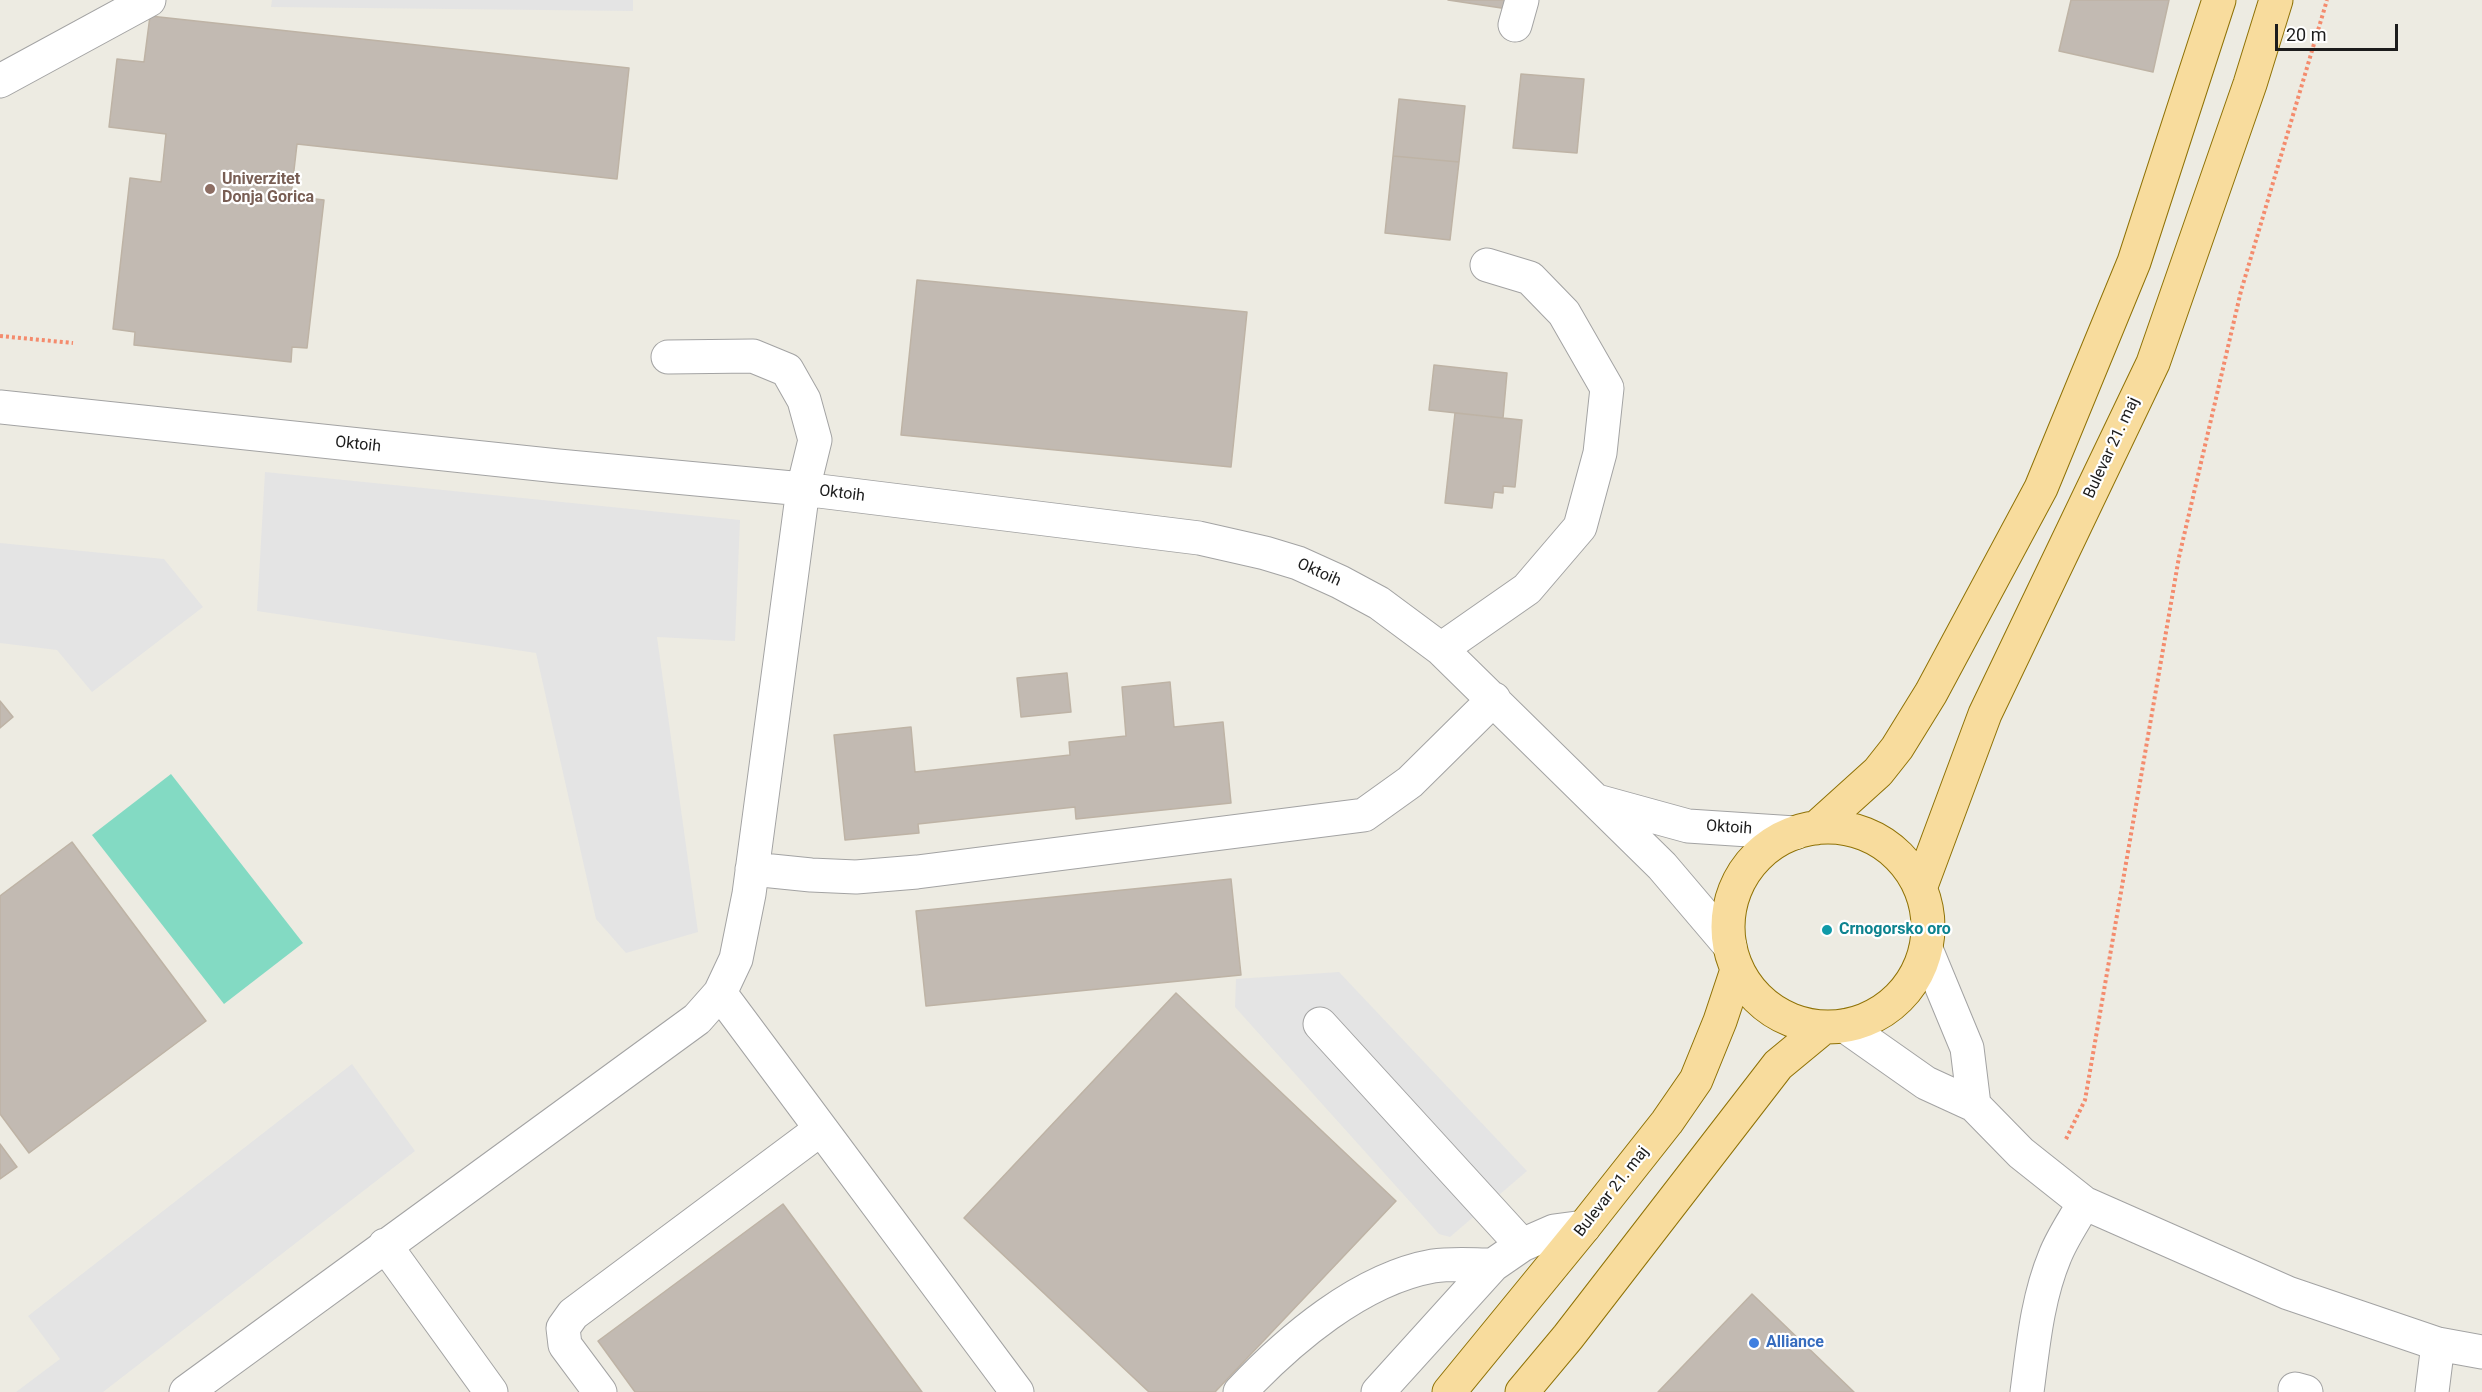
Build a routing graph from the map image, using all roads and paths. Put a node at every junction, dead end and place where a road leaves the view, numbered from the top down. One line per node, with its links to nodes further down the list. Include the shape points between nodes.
1 (149, 0): 5 (street)
2 (2219, 0): 15 (main road, via 2134,262 2041,488 1931,693 1897,748 1869,780)
3 (2276, 0): 17 (main road, Bulevar 21. maj, via 2153,363 1985,714)
4 (2327, 0): 25 (path, via 2241,291 2179,557 2085,1100)
5 (0, 81)
6 (1487, 265): 12 (street, via 1530,278 1564,313 1607,388 1600,453 1580,527 1527,589)
7 (0, 336): 8 (path)
8 (73, 343)
9 (668, 357): 11 (street, via 753,356 787,370 804,400 815,440)
10 (0, 407): 11 (street, Oktoih)
11 (803, 489): 12 (street, Oktoih, via 1199,538 1243,547 1298,563 1340,582 1379,603); 16 (street)
12 (1441, 649): 13 (street, Oktoih)
13 (1494, 699): 14 (street, Oktoih); 16 (street, via 1410,782 1364,815 917,872 856,877)
14 (1595, 801): 15 (street, Oktoih, via 1688,826); 19 (street, Oktoih, via 1662,866)
15 (1806, 830): 17 (main road, via 1848,829 1878,840 1903,860); 19 (main road, via 1769,846 1749,867 1735,892 1728,921)
16 (752, 869): 20 (street, via 736,959)
17 (1921, 886): 18 (main road, via 1928,917)
18 (1926, 949): 22 (main road, via 1915,978 1894,1003 1867,1020); 23 (street, via 1967,1048)
19 (1733, 958): 22 (main road, via 1753,993 1773,1011 1797,1023); 27 (main road, Bulevar 21. maj, via 1720,1021 1696,1080)
20 (720, 993): 24 (street); 28 (street, via 698,1020)
21 (1320, 1024): 29 (street)
22 (1834, 1026): 23 (street, via 1926,1083); 40 (main road, via 1778,1065)
23 (1974, 1105): 25 (street, via 2021,1153)
24 (821, 1129): 35 (street, via 573,1314 563,1328 565,1344); 36 (street)
25 (2049, 1175): 26 (street)
26 (2084, 1203): 31 (street, via 2288,1293); 41 (street, via 2060,1245 2048,1277 2035,1331)
27 (1584, 1227): 29 (street, via 1554,1231); 39 (main road, Bulevar 21. maj)
28 (385, 1245): 33 (street); 34 (street)
29 (1522, 1245): 30 (street)
30 (1493, 1265): 37 (street, via 1434,1266 1393,1279 1351,1299 1267,1363); 38 (street)
31 (2438, 1344): 32 (street); 42 (street)
32 (2482, 1352)
33 (186, 1392)
34 (491, 1392)
35 (600, 1392)
36 (1017, 1392)
37 (1240, 1392)
38 (1378, 1392)
39 (1449, 1392)
40 (1522, 1392)
41 (2027, 1392)
42 (2432, 1392)

